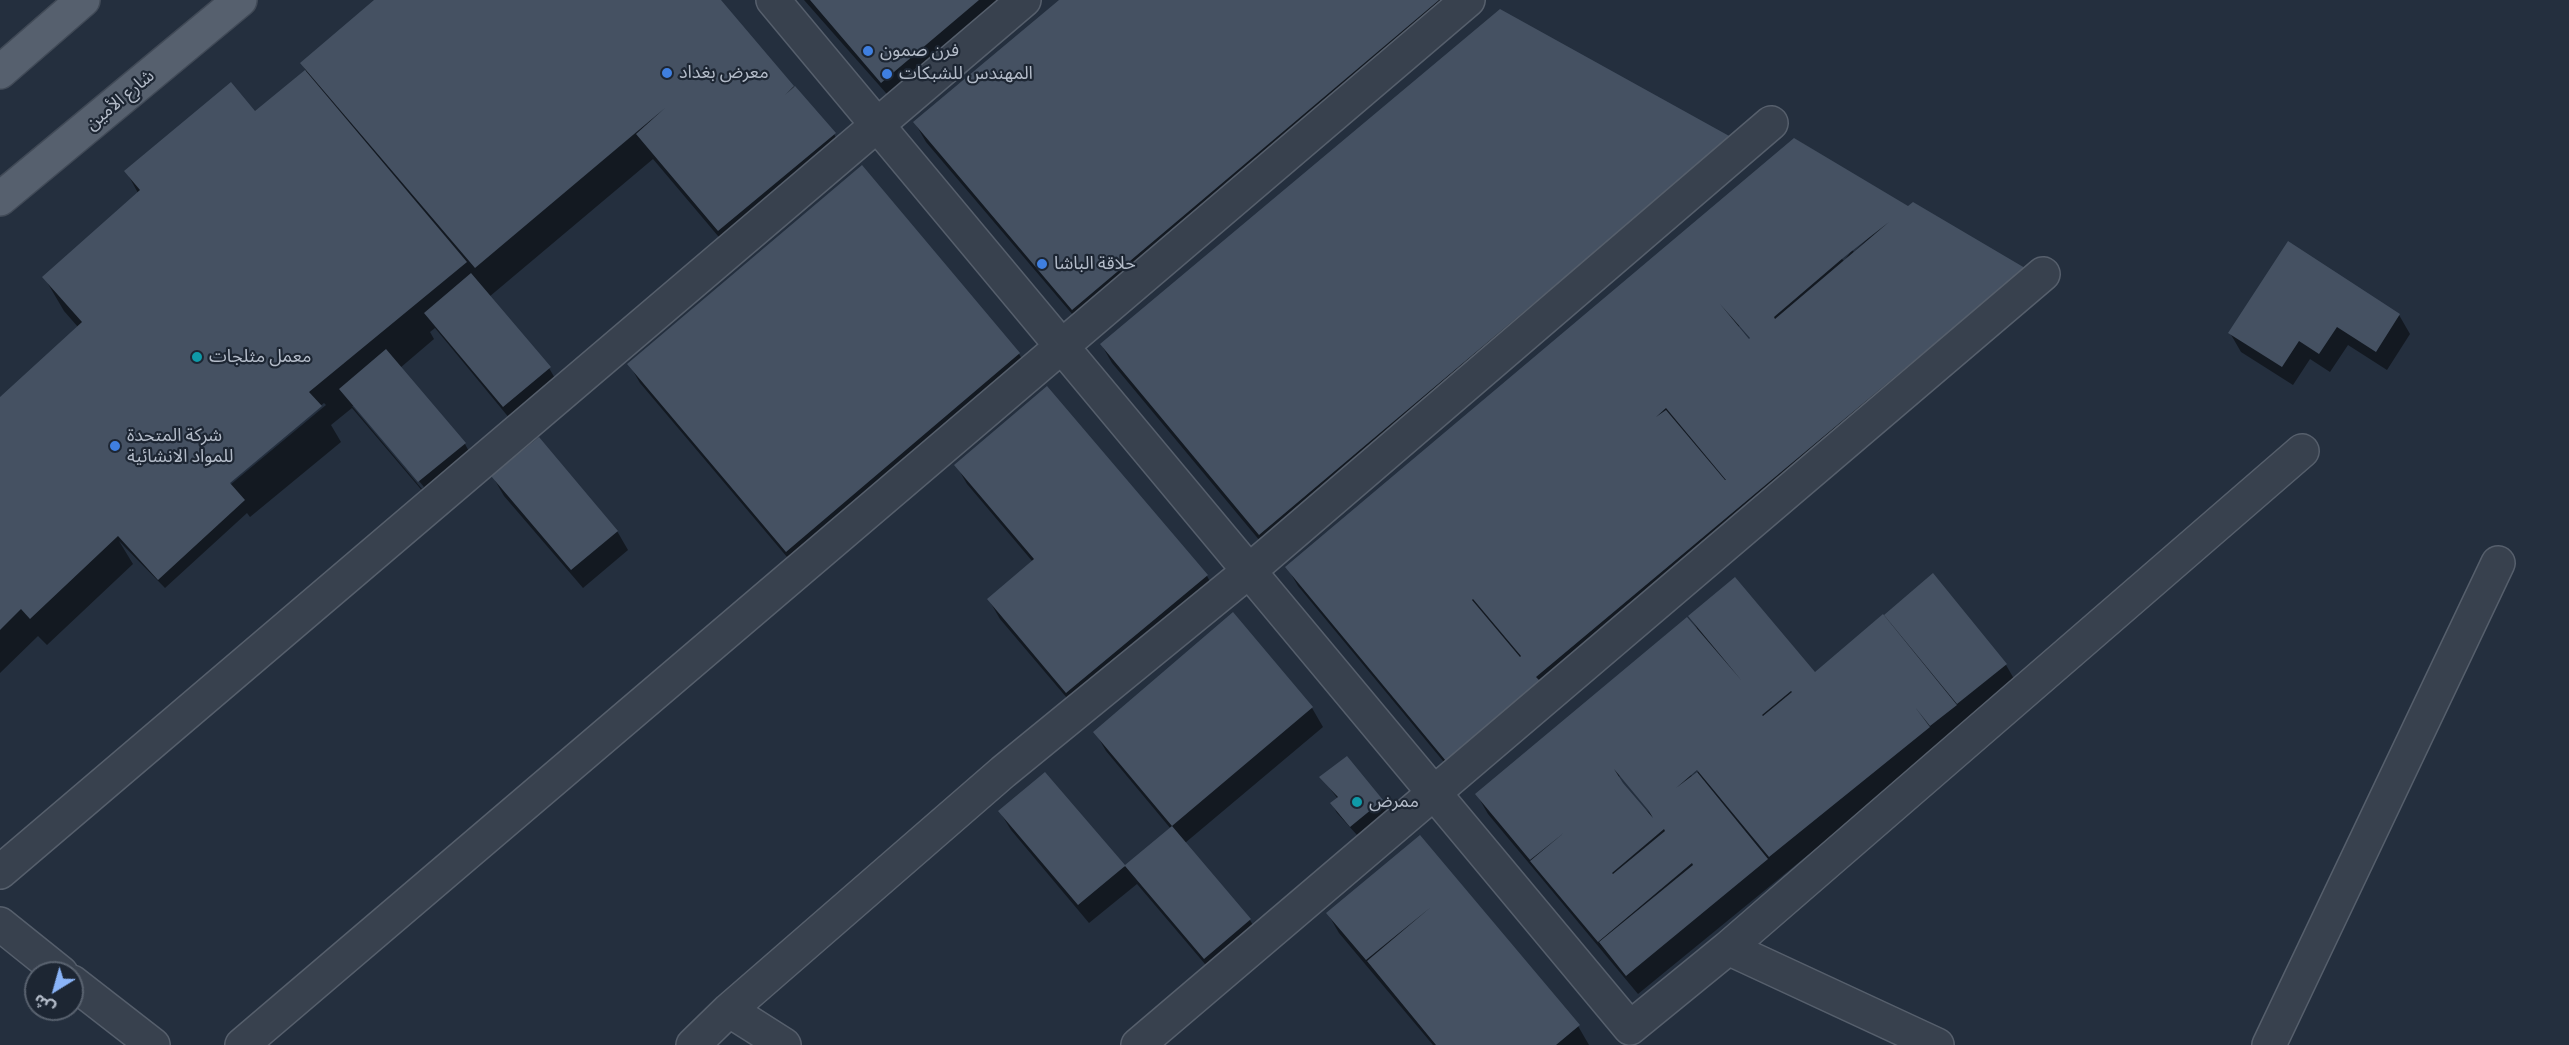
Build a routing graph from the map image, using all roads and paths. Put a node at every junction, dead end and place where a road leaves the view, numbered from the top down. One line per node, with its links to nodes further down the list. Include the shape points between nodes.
1 (83, 0): 6 (main road)
2 (240, 0): 9 (main road, شارع الأمين)
3 (772, 0): 8 (street)
4 (1024, 0): 8 (street)
5 (1468, 0): 11 (street)
6 (0, 72)
7 (1771, 123): 14 (street)
8 (878, 126): 11 (street); 16 (street)
9 (0, 199)
10 (2043, 274): 15 (street)
11 (1062, 348): 14 (street); 24 (street)
12 (2301, 452): 18 (street)
13 (2498, 563): 29 (street)
14 (1249, 571): 15 (street); 21 (street, via 1003,772)
15 (1434, 793): 22 (street); 27 (street)
16 (0, 872)
17 (0, 924): 19 (street)
18 (1728, 948): 22 (street); 28 (street)
19 (46, 961)
20 (84, 991): 23 (street)
21 (729, 1010): 25 (street); 26 (street)
22 (1620, 1036)
23 (153, 1045)
24 (242, 1045)
25 (693, 1045)
26 (784, 1045)
27 (1138, 1045)
28 (1937, 1045)
29 (2269, 1045)

